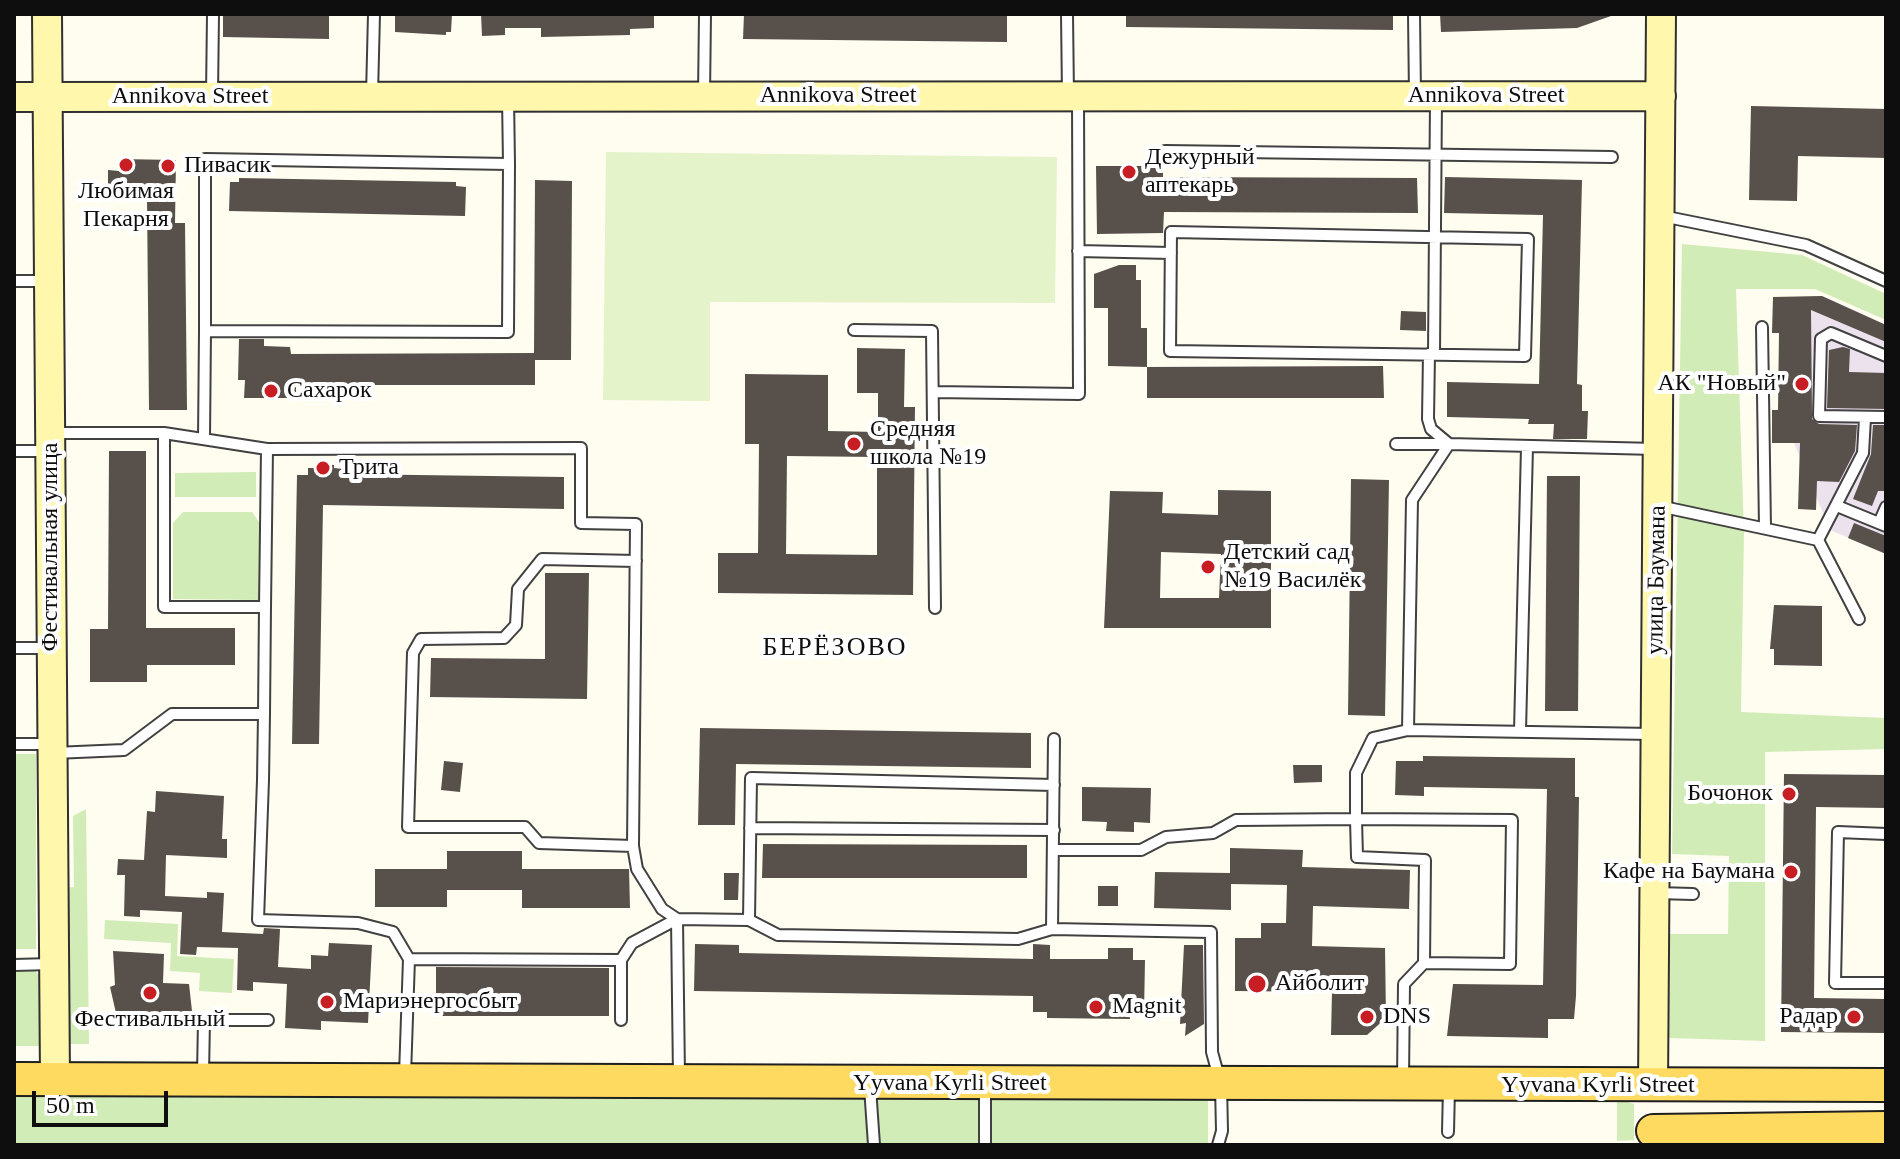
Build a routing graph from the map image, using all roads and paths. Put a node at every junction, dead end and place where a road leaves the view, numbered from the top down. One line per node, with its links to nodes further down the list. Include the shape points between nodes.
1 (47, 14): 14 (street, Фестивальная улица)
2 (213, 14): 15 (lane)
3 (374, 14): 16 (lane)
4 (705, 14): 9 (lane)
5 (1067, 14): 10 (lane)
6 (1414, 14): 11 (lane)
7 (1661, 14): 12 (street, улица Баумана)
8 (508, 96): 9 (street, Annikova Street); 16 (street, Annikova Street); 20 (lane)
9 (704, 96): 10 (street, Annikova Street)
10 (1073, 96): 11 (street, Annikova Street); 23 (lane)
11 (1426, 96): 12 (street, Annikova Street); 18 (lane)
12 (1661, 96): 21 (street, улица Баумана)
13 (14, 97): 14 (street, Annikova Street)
14 (47, 97): 15 (street, Annikova Street); 27 (street, Фестивальная улица)
15 (212, 97): 16 (street, Annikova Street)
16 (372, 97)
17 (1165, 151): 18 (lane)
18 (1436, 155): 19 (lane); 22 (lane)
19 (1612, 157)
20 (509, 164): 30 (lane, via 508,332); 30 (lane, via 205,159)
21 (1660, 215): 25 (lane, via 1806,245); 43 (street, улица Баумана)
22 (1435, 237): 24 (lane, via 1171,232); 31 (lane); 31 (lane, via 1528,239 1525,356)
23 (1078, 251): 24 (lane); 33 (lane, via 1079,394)
24 (1171, 253): 31 (lane, via 1170,351)
25 (1885, 279)
26 (14, 281): 27 (lane)
27 (48, 281): 38 (street, Фестивальная улица)
28 (1762, 327): 49 (lane)
29 (854, 330): 33 (lane, via 932,331)
30 (205, 331): 37 (lane)
31 (1431, 354): 40 (lane, via 1428,419 1431,429)
32 (1886, 356): 35 (lane, via 1831,333 1821,339 1819,416)
33 (933, 392): 53 (lane)
34 (1886, 417): 35 (lane)
35 (1865, 418): 46 (lane, via 1863,453)
36 (164, 433): 37 (lane); 38 (lane); 52 (lane, via 164,607)
37 (204, 439): 42 (lane)
38 (50, 442): 44 (lane); 56 (street, Фестивальная улица)
39 (1396, 444): 40 (lane)
40 (1449, 444): 41 (lane); 58 (lane, via 1412,500)
41 (1527, 447): 43 (lane); 59 (lane)
42 (267, 449): 51 (lane, via 581,448 581,523 636,524); 52 (lane)
43 (1658, 449): 45 (street, улица Баумана)
44 (14, 451)
45 (1657, 506): 49 (lane); 60 (street, улица Баумана)
46 (1837, 506): 48 (lane); 50 (lane)
47 (1886, 507): 48 (lane)
48 (1883, 525)
49 (1765, 528): 50 (lane)
50 (1818, 540): 54 (lane)
51 (636, 561): 69 (lane); 69 (lane, via 542,559 518,589 516,625 504,638 421,639 413,653 408,827 525,827 539,843)
52 (265, 607): 57 (lane)
53 (935, 608)
54 (1859, 619)
55 (14, 648): 56 (lane)
56 (51, 648): 63 (street, Фестивальная улица)
57 (264, 714): 63 (lane, via 172,714 124,750); 76 (lane, via 258,920 358,923 393,932)
58 (1408, 730): 59 (lane); 65 (lane, via 1373,738 1356,773)
59 (1520, 731): 60 (lane)
60 (1655, 734): 71 (street, улица Баумана)
61 (1054, 739): 64 (lane)
62 (14, 744): 63 (lane)
63 (52, 749): 79 (street, Фестивальная улица)
64 (1054, 785): 66 (lane, via 751,778); 67 (lane)
65 (1356, 819): 70 (lane, via 1236,820 1213,833 1166,837 1141,850); 78 (lane, via 1357,857 1425,860); 78 (lane, via 1512,820 1510,964)
66 (750, 828): 67 (lane); 74 (lane)
67 (1054, 830): 70 (lane)
68 (1886, 834): 81 (lane, via 1838,832 1835,983)
69 (633, 846): 73 (lane, via 641,877 662,909)
70 (1053, 850): 75 (lane)
71 (1654, 893): 72 (lane); 95 (street, улица Баумана)
72 (1693, 894)
73 (677, 919): 74 (lane); 77 (lane, via 632,943); 88 (lane)
74 (749, 920): 75 (lane, via 778,935 1018,939)
75 (1052, 929): 91 (lane, via 1211,932 1212,1052)
76 (409, 959): 77 (lane); 87 (lane)
77 (621, 960): 83 (lane)
78 (1424, 963): 93 (lane, via 1404,984)
79 (54, 964): 80 (lane); 85 (street, Фестивальная улица)
80 (14, 965)
81 (1886, 983)
82 (268, 1020): 86 (lane, via 204,1020)
83 (621, 1020)
84 (14, 1079): 85 (main road, Yyvana Kyrli Street)
85 (55, 1079): 86 (main road, Yyvana Kyrli Street)
86 (203, 1080): 87 (main road, Yyvana Kyrli Street)
87 (405, 1081): 88 (main road, Yyvana Kyrli Street)
88 (679, 1083): 89 (main road, Yyvana Kyrli Street)
89 (870, 1083): 90 (main road, Yyvana Kyrli Street); 99 (lane)
90 (985, 1084): 91 (main road, Yyvana Kyrli Street); 100 (lane)
91 (1221, 1085): 93 (main road, Yyvana Kyrli Street); 101 (lane)
92 (1886, 1085): 95 (main road, Yyvana Kyrli Street)
93 (1403, 1086): 94 (main road, Yyvana Kyrli Street)
94 (1449, 1086): 95 (main road, Yyvana Kyrli Street); 97 (lane)
95 (1653, 1086): 98 (main road, улица Баумана)
96 (1886, 1128): 98 (main road, Yyvana Kyrli Street)
97 (1448, 1132)
98 (1653, 1138)
99 (874, 1145)
100 (985, 1145)
101 (1218, 1145)

